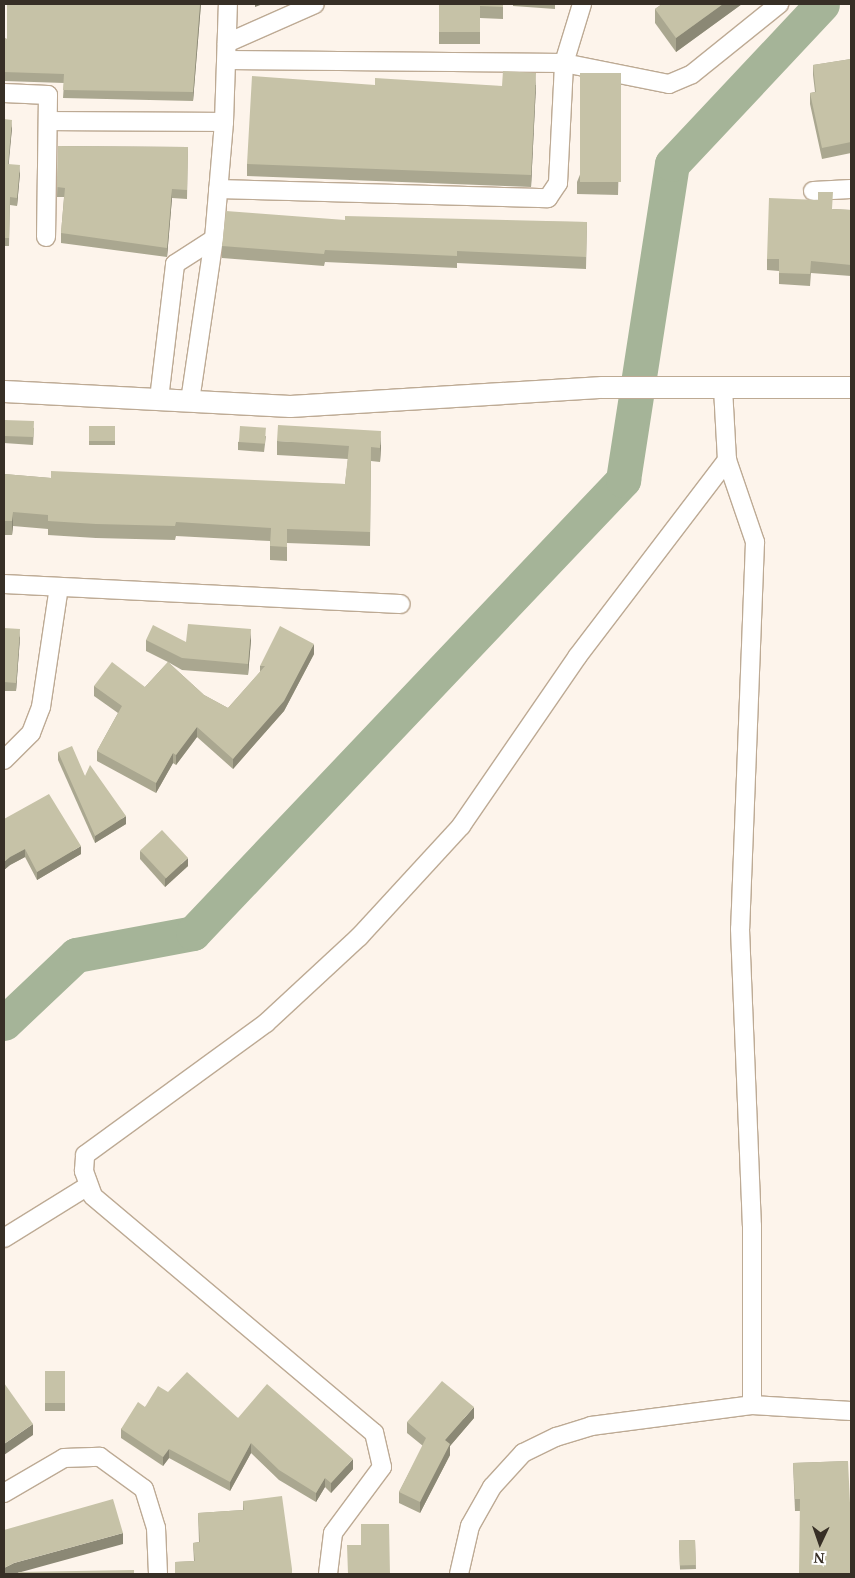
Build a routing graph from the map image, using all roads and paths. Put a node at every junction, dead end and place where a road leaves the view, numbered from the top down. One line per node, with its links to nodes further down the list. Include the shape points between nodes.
1 (228, 4): 5 (street)
2 (315, 4): 5 (street)
3 (582, 4): 6 (street)
4 (779, 4): 6 (street, via 692,74 675,82)
5 (227, 52): 6 (street); 9 (street)
6 (564, 63): 10 (street, via 558,183 548,198)
7 (4, 93): 8 (street, via 48,95)
8 (49, 121): 9 (street); 13 (street)
9 (224, 122): 10 (street)
10 (218, 189): 14 (street)
11 (851, 189): 12 (street)
12 (814, 191)
13 (46, 237)
14 (214, 239): 18 (street, via 175,264); 19 (street)
15 (851, 387): 16 (street)
16 (723, 389): 19 (street, via 625,387 290,406); 20 (street)
17 (4, 391): 18 (street)
18 (159, 399): 19 (street)
19 (190, 401)
20 (726, 460): 25 (street, via 578,657 461,826 359,937 266,1023 85,1155); 27 (street, via 755,542 740,929 752,1226)
21 (4, 584): 22 (street)
22 (60, 587): 23 (street); 24 (street, via 41,707 31,733)
23 (400, 604)
24 (4, 760)
25 (88, 1186): 26 (street); 31 (street, via 94,1196 374,1433 382,1467 332,1533)
26 (4, 1238)
27 (752, 1405): 28 (street); 32 (street, via 591,1426 524,1453 492,1487 470,1526)
28 (851, 1411)
29 (4, 1493): 30 (street, via 64,1458 100,1457 144,1490 154,1521)
30 (158, 1574)
31 (328, 1574)
32 (459, 1574)

